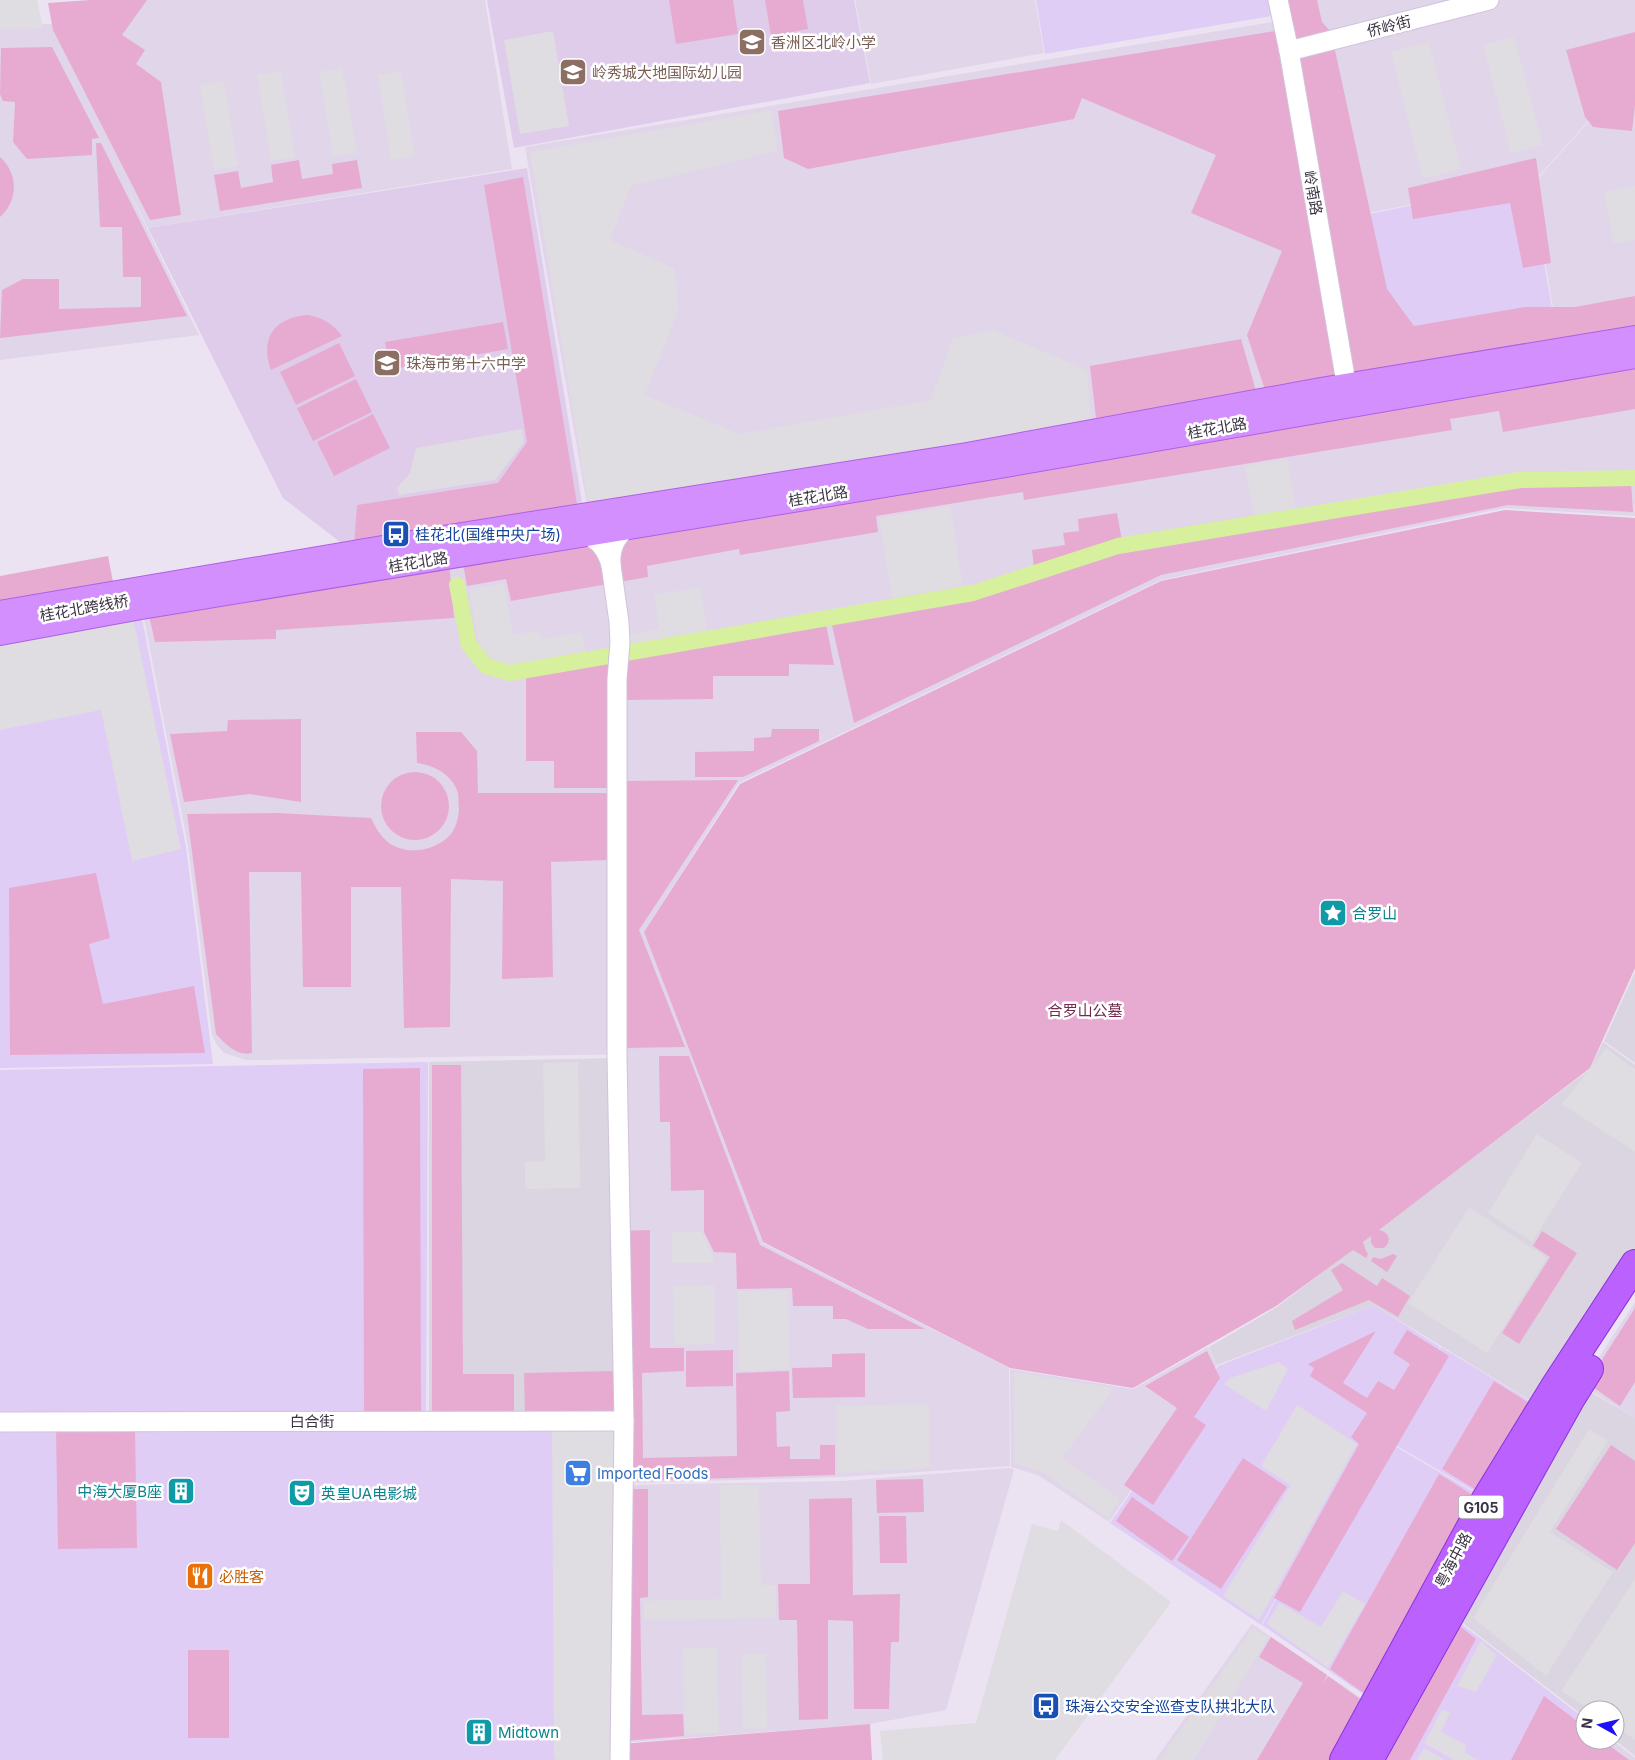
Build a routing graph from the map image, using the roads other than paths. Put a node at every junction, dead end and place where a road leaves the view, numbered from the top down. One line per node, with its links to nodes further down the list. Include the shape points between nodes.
1 (1278, 0): 3 (street, 岭南路)
2 (1488, 0): 3 (street, 侨岭街)
3 (1289, 51): 6 (street, 岭南路)
4 (1635, 338): 6 (main road, 桂花北路)
5 (1635, 356): 6 (main road, 桂花北路)
6 (1348, 395): 7 (main road, 桂花北路, via 970,471); 10 (main road, 桂花北路, via 982,452)
7 (628, 528): 8 (main road, 桂花北路); 9 (street, via 615,540)
8 (584, 535): 9 (street, via 602,546); 10 (main road, 桂花北路)
9 (611, 565): 16 (street, via 619,652 617,1057)
10 (210, 586): 11 (main road, 桂花北路); 12 (main road, 桂花北跨线桥); 13 (main road, 桂花北路)
11 (0, 613)
12 (0, 623)
13 (0, 633)
14 (1635, 1264): 19 (highway, 粤海中路 / G105, via 1486,1499)
15 (1635, 1299): 20 (highway, 粤海中路 / G105, via 1571,1398)
16 (624, 1421): 17 (street, 白合街); 18 (street)
17 (0, 1422)
18 (620, 1760)
19 (1344, 1760)
20 (1369, 1760)

